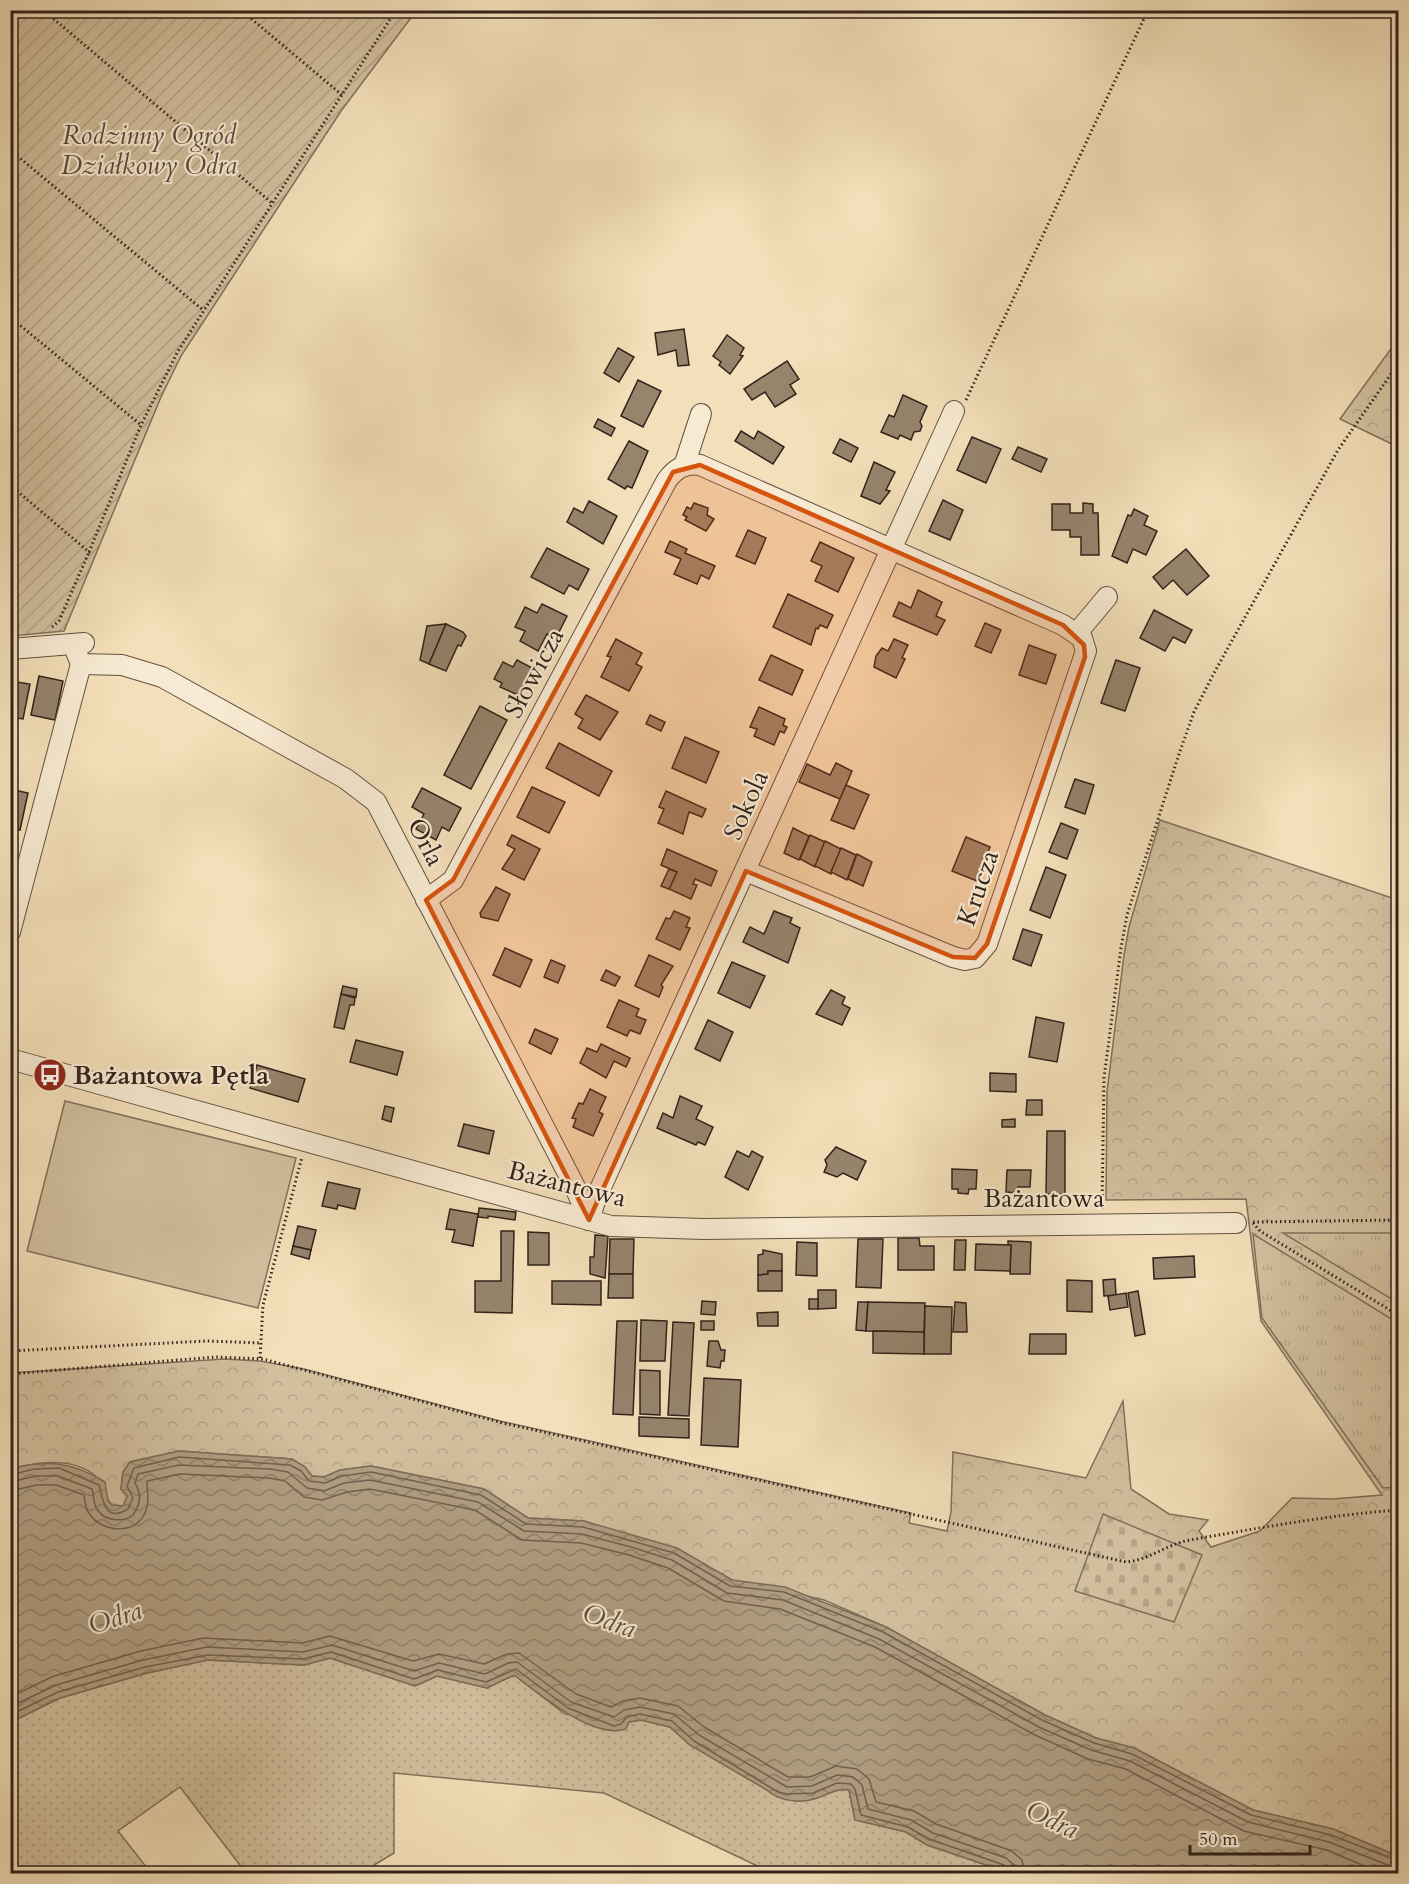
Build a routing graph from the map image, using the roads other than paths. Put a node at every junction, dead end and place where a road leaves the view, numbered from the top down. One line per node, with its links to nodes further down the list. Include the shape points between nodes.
1 (954, 411): 4 (street, Sokola)
2 (701, 414): 3 (street, Słowicza)
3 (684, 466): 4 (street, via 700,465); 10 (street, Słowicza, via 667,480 453,880)
4 (891, 548): 6 (street); 9 (street, Sokola)
5 (1107, 597): 6 (street)
6 (1077, 633): 9 (street, Krucza, via 1085,657 987,944 975,958 953,957)
7 (10, 649): 8 (street, via 79,644)
8 (81, 664): 10 (street, Orla, via 122,665 162,677 346,779 376,802); 11 (street)
9 (746, 871): 13 (street, Sokola)
10 (426, 900): 13 (street, Orla)
11 (10, 932)
12 (10, 1059): 13 (street, Bażantowa)
13 (589, 1220): 14 (street, Bażantowa, via 621,1227 704,1229)
14 (1236, 1223)

